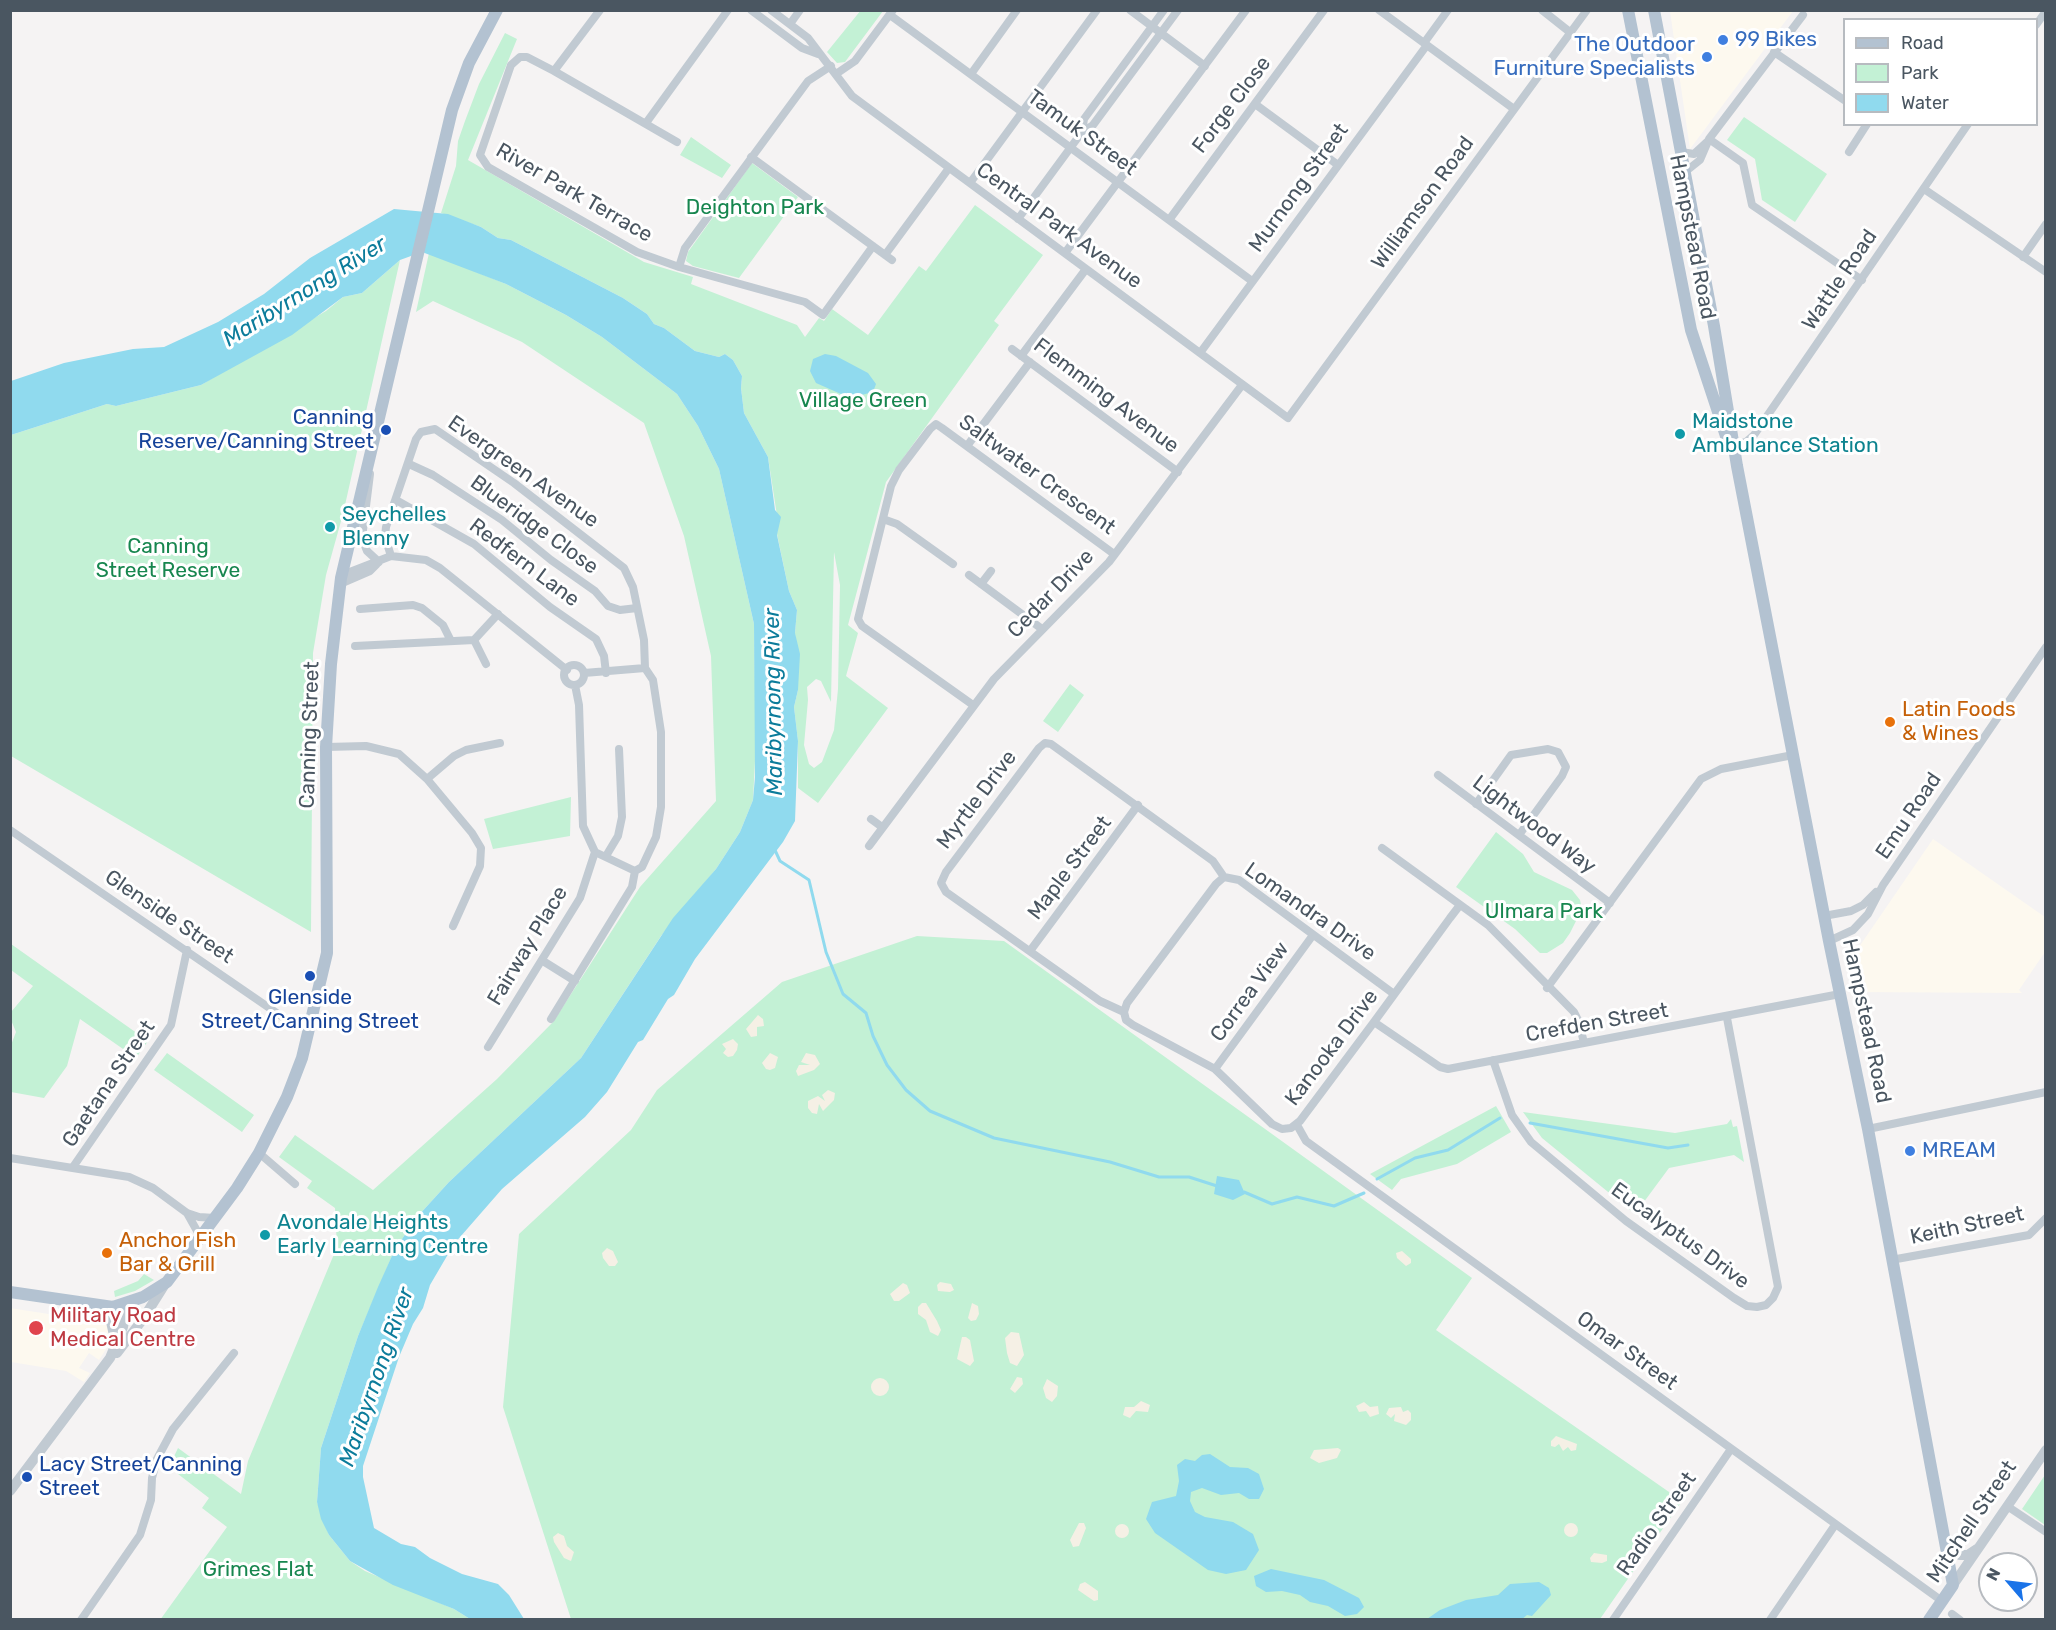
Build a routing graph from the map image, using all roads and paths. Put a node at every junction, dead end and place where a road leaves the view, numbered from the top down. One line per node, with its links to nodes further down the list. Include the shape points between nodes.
1 (497, 10): 72 (main road, Canning Street, via 465,73 452,110)
2 (600, 10): 31 (street)
3 (728, 10): 37 (street)
4 (751, 10): 28 (street, Central Park Avenue, via 802,48)
5 (771, 10): 22 (street, Central Park Avenue)
6 (800, 10): 22 (street)
7 (1017, 10): 32 (street)
8 (1096, 10): 36 (street)
9 (1130, 10): 23 (street)
10 (1164, 10): 23 (street)
11 (1178, 10): 25 (street)
12 (1246, 10): 29 (street)
13 (1324, 10): 34 (street, Forge Close)
14 (1379, 10): 26 (street)
15 (1448, 10): 26 (street, Murnong Street)
16 (1542, 10): 24 (street)
17 (1587, 10): 24 (street, Williamson Road)
18 (1628, 10): 74 (main road, Hampstead Road, via 1692,336)
19 (1654, 10): 44 (main road, Hampstead Road)
20 (891, 13): 30 (street, via 855,61); 32 (street, Tamuk Street)
21 (1803, 15): 27 (street)
22 (790, 24): 28 (street, Central Park Avenue, via 808,38)
23 (1152, 27): 25 (street); 40 (street, via 1084,119)
24 (1571, 33): 35 (street, Williamson Road)
25 (1161, 34): 29 (street); 40 (street, via 1093,125)
26 (1425, 44): 35 (street); 47 (street, Murnong Street)
27 (1774, 52): 33 (street); 41 (street)
28 (818, 54): 30 (street, Central Park Avenue)
29 (1205, 66): 50 (street)
30 (834, 70): 46 (street, via 808,81); 48 (street, Central Park Avenue, via 852,96)
31 (554, 71): 37 (street, River Park Terrace); 59 (street, River Park Terrace, via 527,57 513,62 480,159 637,252)
32 (971, 74): 36 (street, Tamuk Street)
33 (1843, 99)
34 (1255, 104): 47 (street); 54 (street, Forge Close)
35 (1514, 109): 69 (street, Williamson Road)
36 (1022, 112): 43 (street, Tamuk Street); 51 (street)
37 (646, 123): 42 (street, River Park Terrace)
38 (1866, 126): 45 (street)
39 (1967, 126): 52 (street, Wattle Road)
40 (1082, 132): 43 (street)
41 (1709, 139): 44 (street, via 1694,154); 49 (street, via 1700,160); 62 (street, via 1743,163 1752,205)
42 (677, 142)
43 (1070, 147): 50 (street, Tamuk Street); 53 (street)
44 (1681, 152): 49 (main road, Hampstead Road)
45 (1849, 152)
46 (751, 157): 56 (street); 59 (street, via 685,248)
47 (1338, 165): 63 (street, Murnong Street)
48 (949, 168): 51 (street, Central Park Avenue); 56 (street, via 889,257)
49 (1685, 172): 70 (main road, Hampstead Road)
50 (1118, 182): 54 (street, Tamuk Street); 57 (street)
51 (970, 183): 53 (street, Central Park Avenue)
52 (1924, 189): 58 (street); 62 (street, Wattle Road)
53 (1018, 219): 57 (street, Central Park Avenue)
54 (1169, 220): 63 (street, Tamuk Street)
55 (2046, 224): 58 (street)
56 (873, 246): 59 (street, River Park Terrace, via 823,315 805,302)
57 (1065, 253): 60 (street, Central Park Avenue)
58 (2023, 257): 61 (street)
59 (679, 267)
60 (1086, 269): 65 (street, Central Park Avenue); 66 (street)
61 (2046, 272)
62 (1862, 280): 70 (street, Wattle Road, via 1754,435)
63 (1252, 281): 65 (street, Murnong Street)
64 (1012, 349): 66 (street, Flemming Avenue)
65 (1200, 353): 68 (street, Central Park Avenue)
66 (1021, 356): 67 (street, Flemming Avenue)
67 (1030, 362): 71 (street); 75 (street, Flemming Avenue)
68 (1242, 385): 69 (street, Central Park Avenue); 75 (street, Cedar Drive)
69 (1288, 418)
70 (1734, 445): 74 (main road, Hampstead Road)
71 (967, 446): 77 (street, Saltwater Crescent, via 936,424 930,429 899,470); 78 (street, Saltwater Crescent)
72 (371, 452): 80 (street, via 362,538); 84 (main road, Canning Street)
73 (409, 464): 76 (street, Evergreen Avenue); 86 (street, Blueridge Close, via 502,520 595,591 608,606 620,610); 86 (street, Evergreen Avenue, via 421,432 435,429 443,433 616,561 628,575)
74 (1737, 466): 104 (main road, Hampstead Road)
75 (1178, 472): 78 (street, Cedar Drive)
76 (396, 500): 79 (street, Evergreen Avenue, via 385,537); 98 (street, Redfern Lane, via 474,544 550,607 596,639)
77 (883, 519): 81 (street, via 897,524); 100 (street, Saltwater Crescent, via 858,619 862,626)
78 (1114, 554): 89 (street, Cedar Drive)
79 (391, 556): 80 (street); 88 (street, via 426,560)
80 (379, 562): 84 (street, via 370,572)
81 (952, 564)
82 (991, 571): 85 (street)
83 (969, 575): 85 (street)
84 (341, 580): 102 (main road, Canning Street)
85 (981, 584): 89 (street)
86 (637, 608): 95 (street, Evergreen Avenue, via 646,651)
87 (360, 609): 91 (street, via 413,604 443,625)
88 (498, 614): 90 (street); 96 (street)
89 (1042, 629): 100 (street, Cedar Drive)
90 (474, 640): 91 (street); 94 (street)
91 (451, 641): 92 (street)
92 (355, 646)
93 (2046, 647): 119 (street, Emu Road)
94 (486, 664)
95 (645, 668): 98 (street); 117 (street, via 653,680 659,705 661,807 656,837 642,867)
96 (567, 670): 97 (street, via 578,666); 99 (street, via 565,679)
97 (584, 673): 98 (street); 99 (street, via 582,681)
98 (606, 673)
99 (575, 685): 115 (street, via 583,826)
100 (973, 705): 110 (street, Cedar Drive)
101 (500, 742): 106 (street, via 454,756)
102 (326, 747): 106 (street, via 385,749 412,763); 137 (main road, Canning Street, via 327,953)
103 (620, 749): 116 (street, via 622,817 618,836)
104 (1793, 755): 120 (street, via 1706,775); 122 (main road, Hampstead Road)
105 (1438, 776): 107 (street, Lightwood Way)
106 (427, 779): 123 (street, via 481,848 478,877)
107 (1476, 804): 112 (street, Lightwood Way); 112 (street, via 1511,755 1548,749 1558,752 1566,767 1562,776)
108 (1138, 805): 118 (street, Myrtle Drive, via 1213,861); 127 (street, Maple Street); 127 (street, Myrtle Drive, via 1058,747 1045,743 953,862 941,883 946,892)
109 (871, 819): 110 (street)
110 (882, 827): 113 (street, Cedar Drive)
111 (10, 830): 126 (street, Glenside Street)
112 (1519, 835): 120 (street, Lightwood Way)
113 (869, 846)
114 (1382, 848): 121 (street)
115 (595, 852): 116 (street); 128 (street, Fairway Place, via 580,898)
116 (606, 856): 117 (street)
117 (635, 871): 129 (street, via 632,887)
118 (1224, 878): 124 (street, Lomandra Drive, via 1239,880); 133 (street, Lomandra Drive)
119 (1883, 885): 122 (street, Emu Road, via 1863,905); 125 (street, Emu Road, via 1860,924)
120 (1610, 903): 130 (street)
121 (1460, 905): 130 (street, via 1488,925); 131 (street, Kanooka Drive)
122 (1824, 916): 125 (main road, Hampstead Road)
123 (453, 926)
124 (1313, 935): 131 (street, Lomandra Drive); 141 (street, Correa View)
125 (1829, 941): 132 (main road, Hampstead Road)
126 (187, 950): 137 (street, Glenside Street, via 284,1018); 147 (street, Gaetana Street, via 171,1025)
127 (1030, 951): 133 (street, Myrtle Drive, via 1100,1001)
128 (543, 961): 129 (street); 139 (street, Fairway Place)
129 (575, 981): 135 (street)
130 (1547, 988): 138 (street, via 1574,1012)
131 (1394, 994): 136 (street, Kanooka Drive)
132 (1840, 994): 134 (street, Crefden Street); 144 (main road, Hampstead Road)
133 (1124, 1012): 141 (street, via 1133,1025)
134 (1727, 1017): 138 (street, Crefden Street); 140 (street, Eucalyptus Drive, via 1778,1287 1766,1305 1757,1307 1734,1299 1626,1221 1532,1142 1507,1104)
135 (551, 1019)
136 (1374, 1022): 140 (street, Crefden Street, via 1440,1067 1448,1069); 143 (street, Kanooka Drive)
137 (311, 1027): 145 (main road, Canning Street, via 287,1097)
138 (1584, 1043): 140 (street, Crefden Street)
139 (488, 1047)
140 (1493, 1060)
141 (1215, 1069): 143 (street, via 1272,1124 1287,1129)
142 (2046, 1092): 144 (street)
143 (1297, 1125): 161 (street, Omar Street, via 1306,1141)
144 (1868, 1129): 153 (main road, Hampstead Road)
145 (259, 1153): 148 (street); 150 (main road, Canning Street)
146 (10, 1158): 147 (street)
147 (73, 1167): 149 (street, via 139,1180)
148 (295, 1184)
149 (187, 1213): 150 (street); 152 (street)
150 (215, 1218): 152 (main road, Canning Street)
151 (2046, 1218): 153 (street, Keith Street, via 2029,1235)
152 (201, 1238): 154 (main road, Canning Street)
153 (1891, 1260): 167 (main road, Hampstead Road)
154 (167, 1282): 156 (main road, Canning Street); 160 (street, Canning Street)
155 (10, 1292): 157 (main road)
156 (127, 1304): 157 (main road); 158 (street, Canning Street)
157 (90, 1305): 158 (street, via 111,1322)
158 (116, 1347): 160 (street, Canning Street)
159 (234, 1353): 173 (street, via 173,1429 157,1459 152,1500 140,1535)
160 (110, 1358): 163 (street, Canning Street)
161 (1731, 1449): 165 (street, Omar Street); 174 (street, Radio Street)
162 (2046, 1450): 164 (street, Mitchell Street)
163 (10, 1491)
164 (2007, 1506): 166 (street); 168 (street, Mitchell Street)
165 (1835, 1525): 170 (street, Omar Street); 175 (street)
166 (2046, 1532)
167 (1944, 1538): 168 (street, via 1960,1555); 169 (main road, Hampstead Road)
168 (1978, 1548): 169 (street, Mitchell Street)
169 (1953, 1585): 170 (main road, Mitchell Street)
170 (1942, 1601): 172 (main road, Mitchell Street)
171 (1952, 1614): 176 (street)
172 (1930, 1619)
173 (81, 1620)
174 (1613, 1620)
175 (1770, 1620)
176 (1960, 1620)

